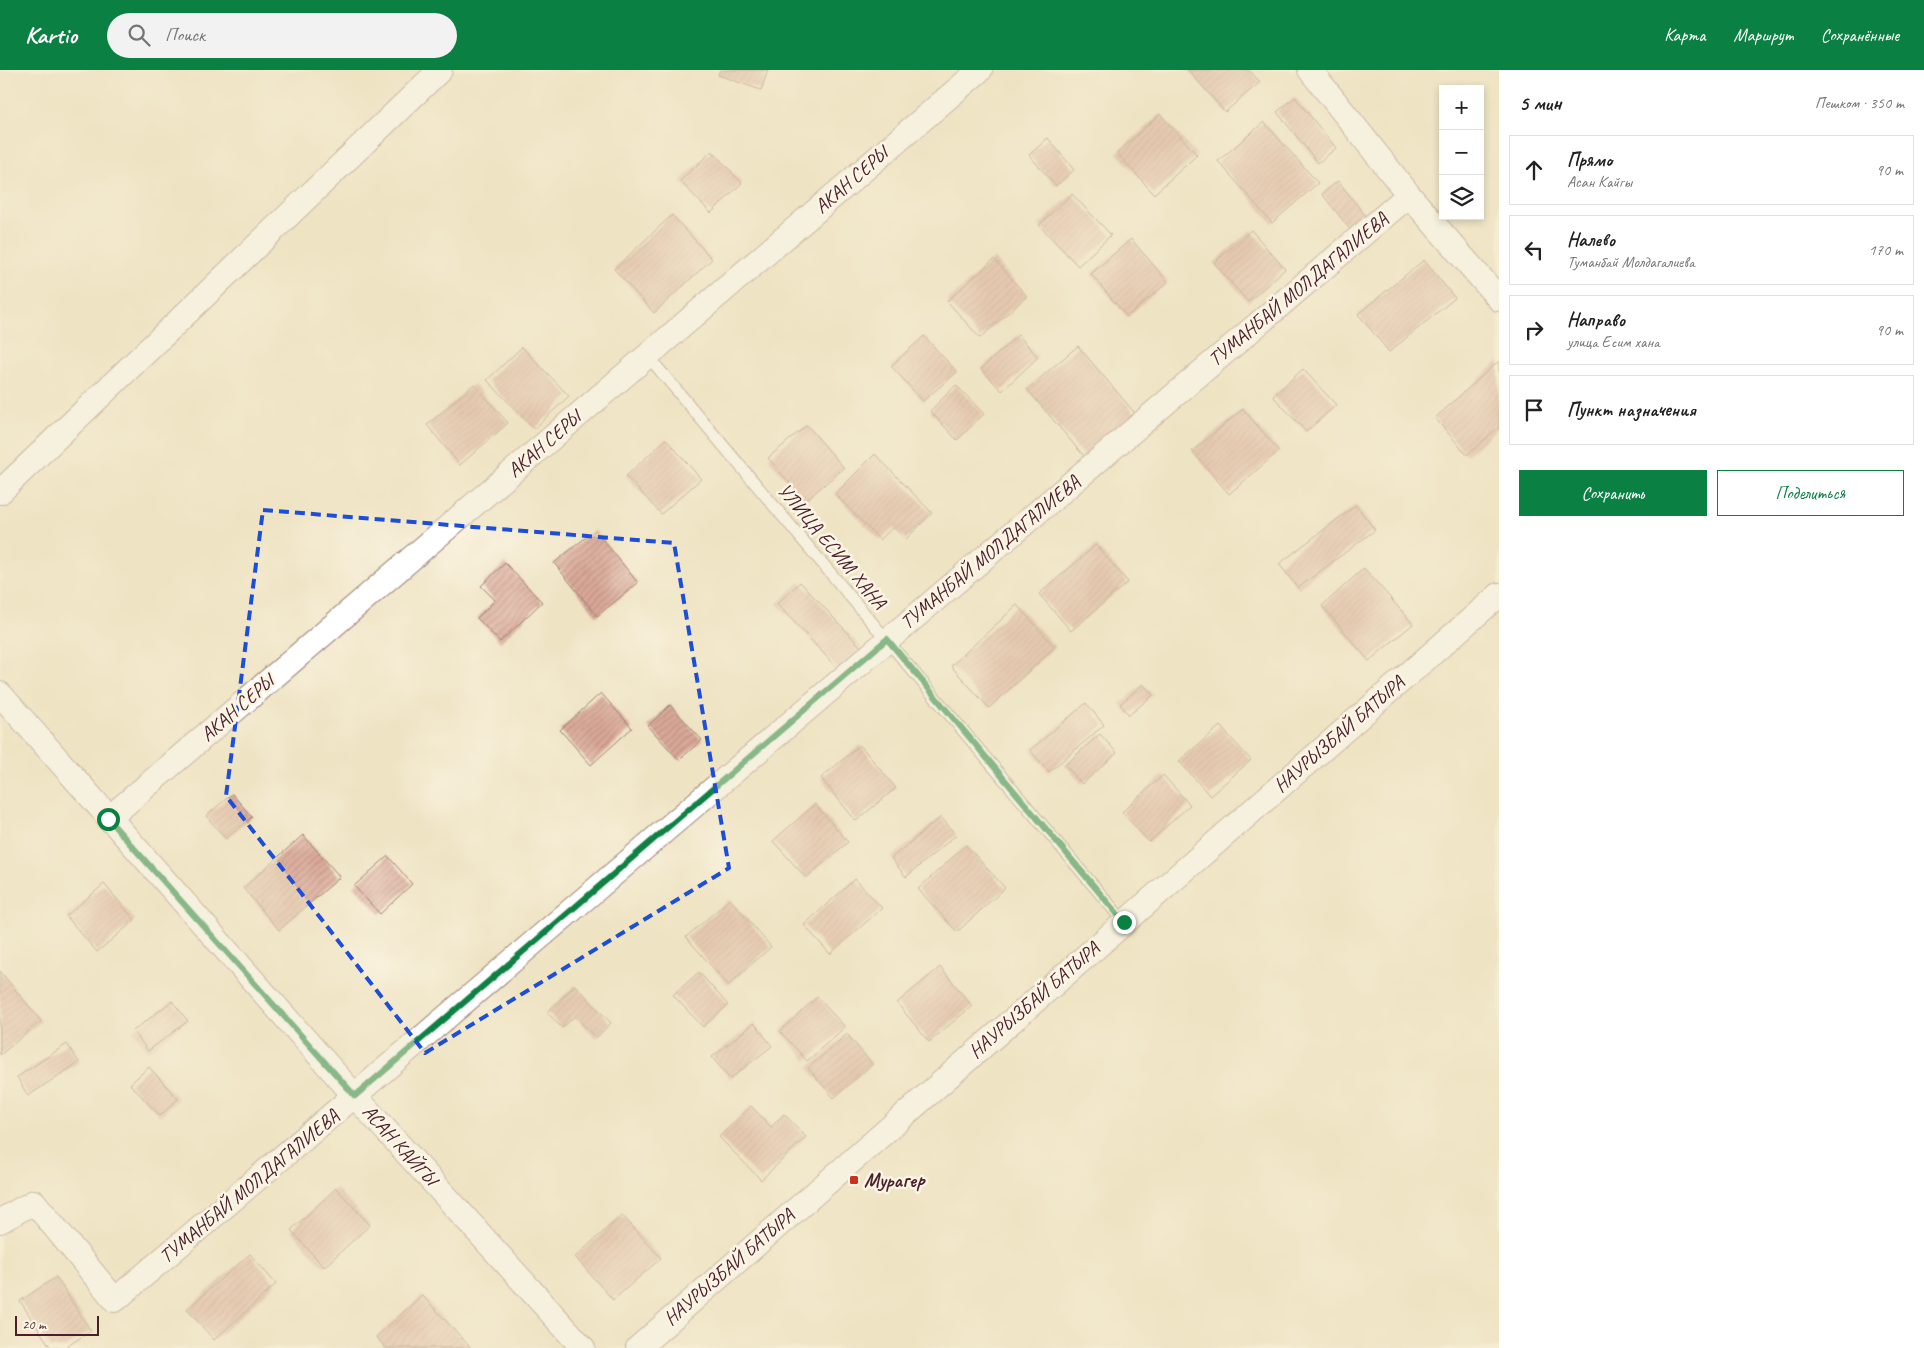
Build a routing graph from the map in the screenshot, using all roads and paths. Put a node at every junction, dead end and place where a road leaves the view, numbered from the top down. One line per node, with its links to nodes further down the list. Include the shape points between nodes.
1 (440, 70): 7 (street)
2 (980, 70): 6 (street, АКАН СЕРЫ)
3 (1310, 70): 4 (street)
4 (1410, 195): 5 (street); 9 (street, ТУМАНБАЙ МОЛДАГАЛИЕВА)
5 (1499, 299)
6 (647, 355): 9 (lane, УЛИЦА ЕСИМ ХАНА); 11 (street, АКАН СЕРЫ)
7 (0, 492)
8 (1499, 595): 12 (street, НАУРЫЗБАЙ БАТЫРА)
9 (887, 639): 12 (lane, УЛИЦА ЕСИМ ХАНА); 13 (street, ТУМАНБАЙ МОЛДАГАЛИЕВА)
10 (0, 694): 11 (street, АСАН КАЙГЫ)
11 (108, 819): 13 (street, АСАН КАЙГЫ)
12 (1124, 922): 16 (street, НАУРЫЗБАЙ БАТЫРА)
13 (355, 1096): 14 (street, ТУМАНБАЙ МОЛДАГАЛИЕВА, via 115,1300 34,1202); 15 (street, АСАН КАЙГЫ)
14 (0, 1221)
15 (583, 1348)
16 (638, 1348)

